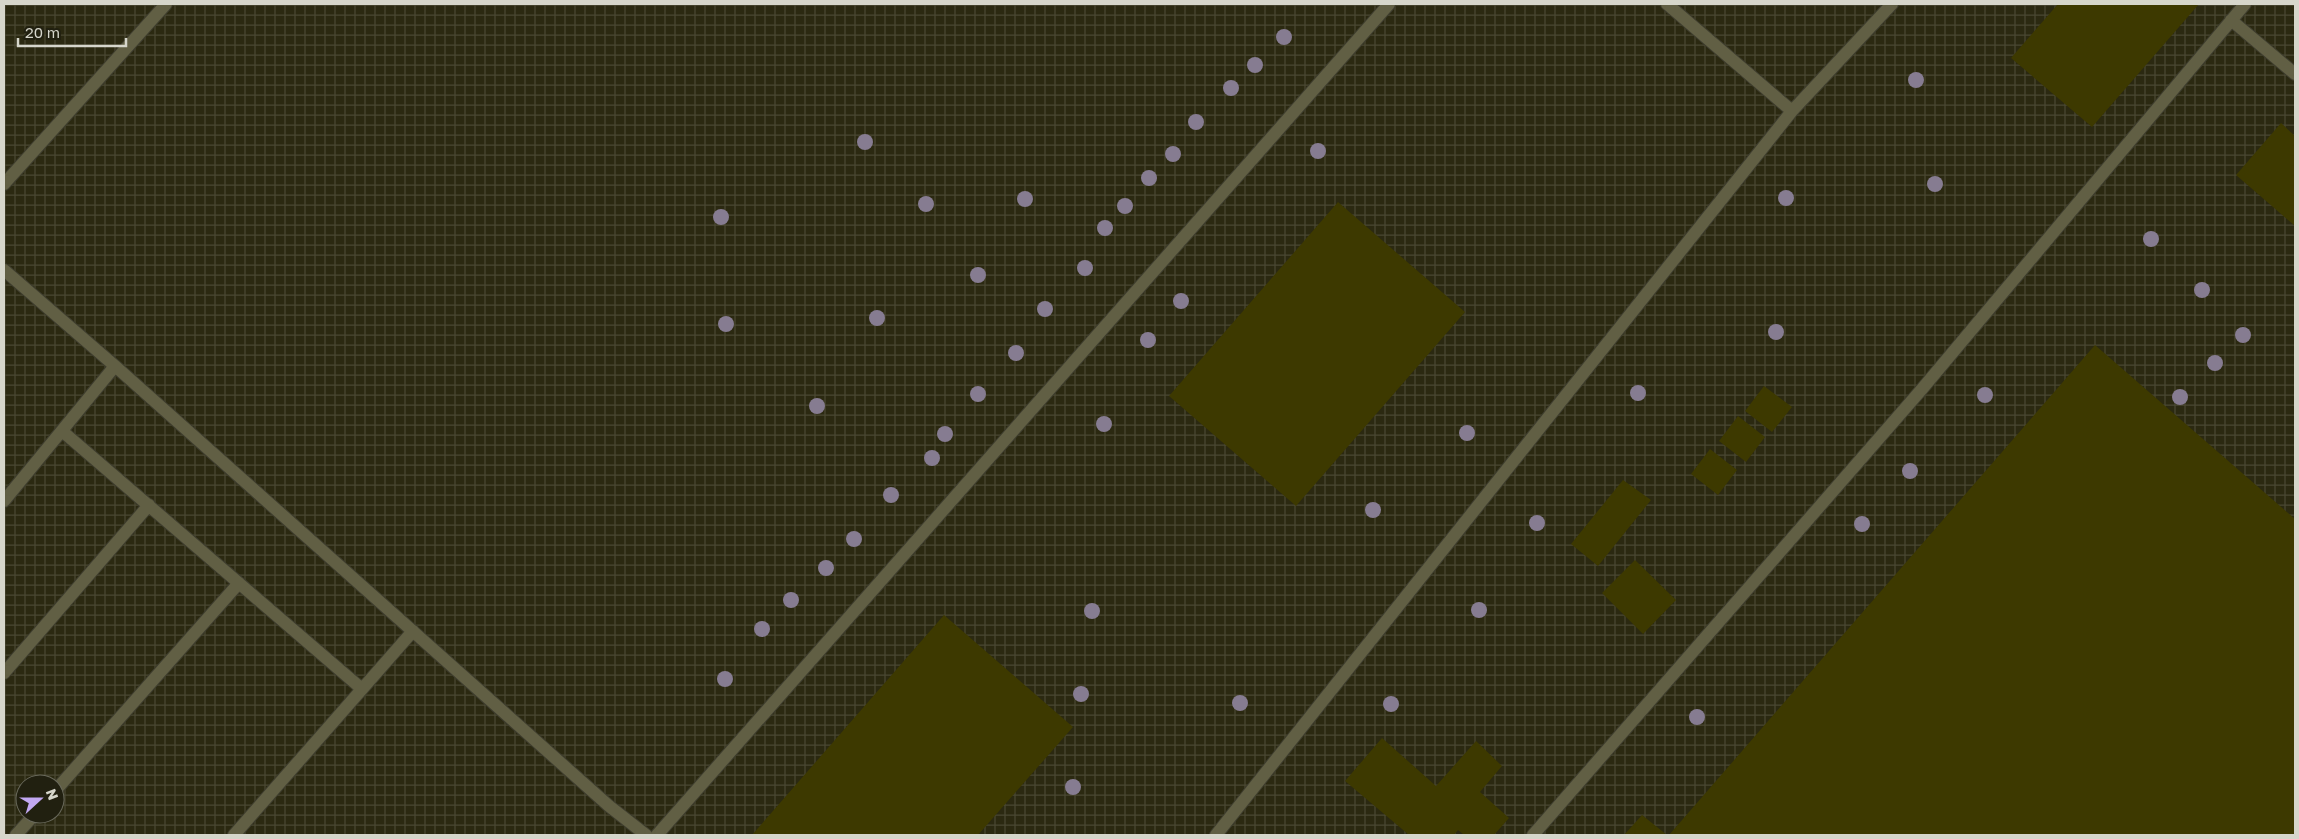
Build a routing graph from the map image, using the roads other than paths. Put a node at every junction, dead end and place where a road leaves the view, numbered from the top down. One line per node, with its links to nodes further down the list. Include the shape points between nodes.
1 (166, 4): 9 (lane)
2 (1389, 4): 24 (lane)
3 (1667, 4): 8 (lane)
4 (1892, 4): 8 (lane)
5 (2245, 4): 6 (lane)
6 (2231, 20): 7 (lane); 26 (lane, via 1922,389)
7 (2295, 74)
8 (1792, 111): 25 (lane)
9 (4, 184)
10 (4, 270): 11 (lane)
11 (115, 366): 12 (lane); 16 (lane)
12 (62, 430): 13 (lane); 14 (lane)
13 (4, 501)
14 (149, 505): 15 (lane); 17 (lane)
15 (239, 583): 18 (lane); 19 (lane)
16 (413, 631): 18 (lane); 23 (lane)
17 (4, 674)
18 (362, 689): 22 (lane)
19 (65, 780)
20 (26, 824): 21 (lane)
21 (16, 835)
22 (234, 835)
23 (646, 835)
24 (657, 835)
25 (1216, 835)
26 (1533, 835)

